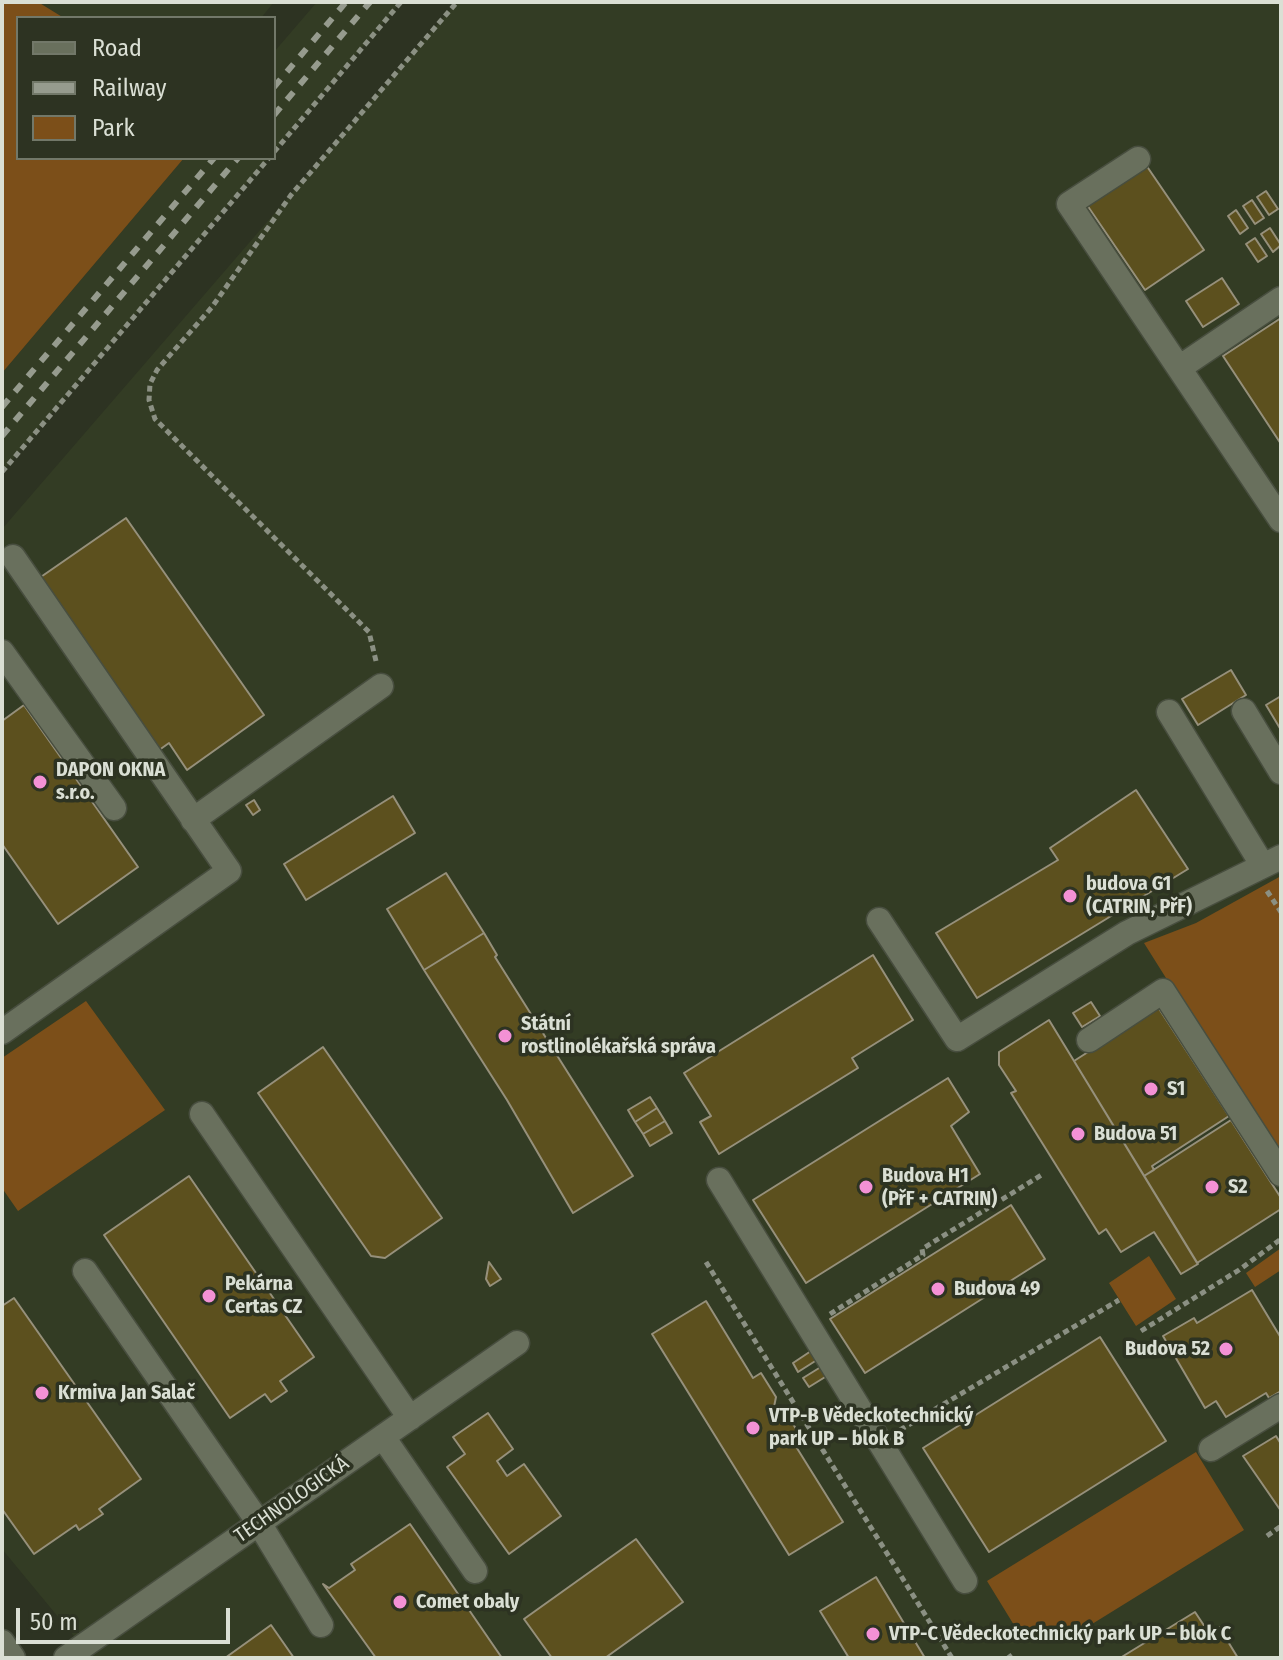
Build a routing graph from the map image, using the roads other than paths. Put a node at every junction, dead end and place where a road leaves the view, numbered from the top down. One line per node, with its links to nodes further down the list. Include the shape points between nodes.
1 (1138, 159): 3 (street, via 1069,204)
2 (1281, 299): 3 (street)
3 (1179, 368): 4 (street)
4 (1281, 520)
5 (13, 557): 12 (street)
6 (2, 652): 11 (street)
7 (381, 686): 12 (street)
8 (1244, 711): 10 (street)
9 (1169, 712): 13 (street)
10 (1281, 772)
11 (114, 808)
12 (193, 820): 15 (street, via 229,871)
13 (1272, 861): 14 (street, via 1127,933 957,1039)
14 (879, 920)
15 (2, 1032)
16 (1089, 1040): 18 (street, via 1163,991)
17 (202, 1114): 23 (street)
18 (1281, 1174)
19 (719, 1180): 28 (street)
20 (85, 1271): 26 (street)
21 (517, 1343): 23 (street, TECHNOLOGICKÁ)
22 (1281, 1406): 25 (street)
23 (410, 1418): 24 (street, TECHNOLOGICKÁ)
24 (383, 1437): 26 (street, TECHNOLOGICKÁ); 27 (street)
25 (1211, 1449)
26 (259, 1523): 29 (street); 32 (street, TECHNOLOGICKÁ)
27 (475, 1571)
28 (965, 1581)
29 (321, 1625)
30 (2, 1642): 31 (street)
31 (13, 1658)
32 (66, 1658)

